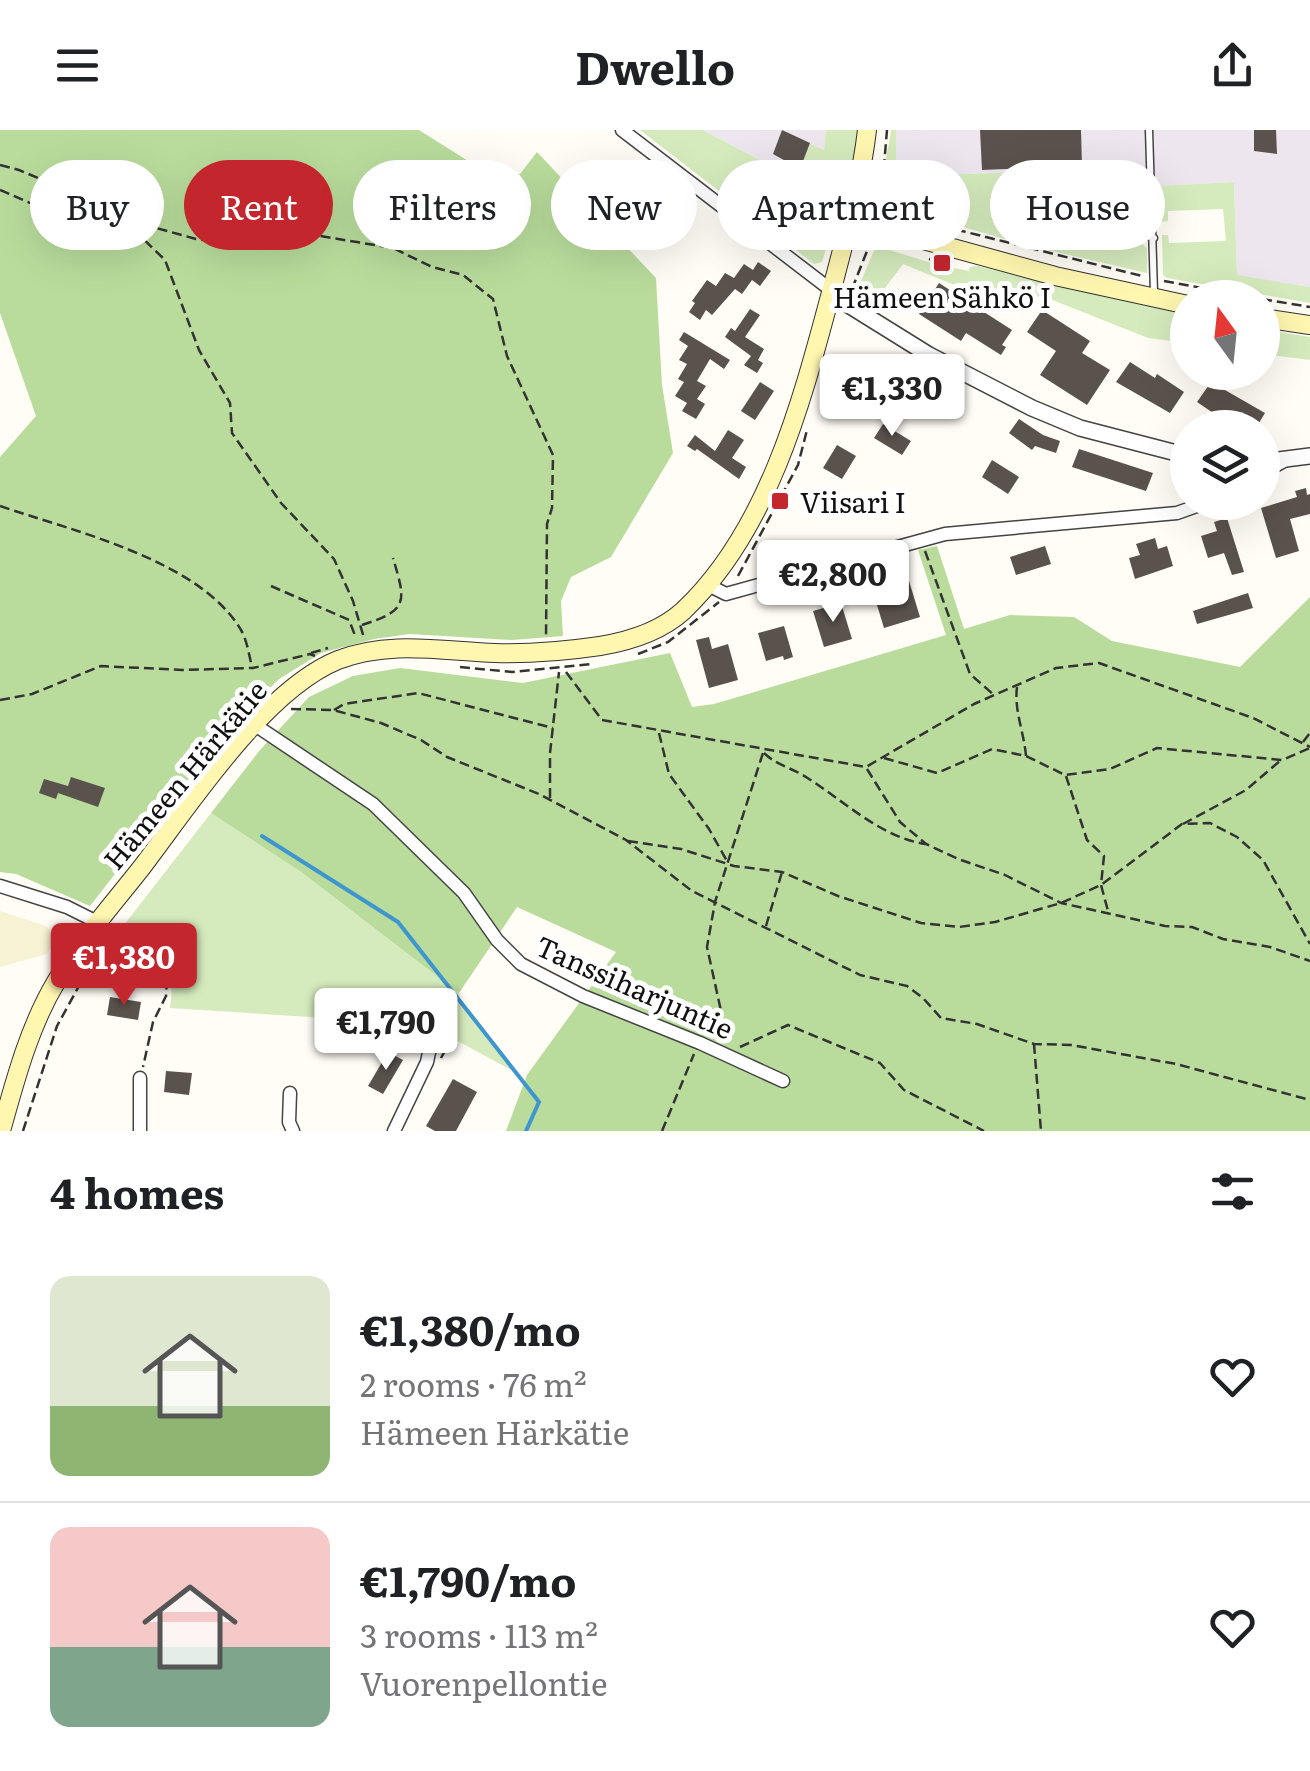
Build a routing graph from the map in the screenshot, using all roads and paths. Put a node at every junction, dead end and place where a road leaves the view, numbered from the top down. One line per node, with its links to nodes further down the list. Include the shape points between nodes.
1 (622, 130): 16 (street)
2 (867, 130): 5 (main road, Hämeen Härkätie)
3 (888, 130): 17 (path, via 883,204)
4 (1149, 130): 6 (lane)
5 (861, 160)
6 (1150, 160)
7 (0, 166): 8 (path)
8 (30, 174)
9 (0, 190): 10 (path)
10 (30, 203)
11 (164, 230): 37 (path, via 233,242 298,234 393,248 463,275 493,299 507,356 554,455 545,634)
12 (970, 248): 17 (main road)
13 (154, 250): 35 (path, via 230,403 232,433 281,503 334,559)
14 (842, 250): 16 (main road, Hämeen Härkätie)
15 (1154, 250): 17 (lane)
16 (832, 290): 24 (street, via 998,392 1080,428); 33 (main road, Hämeen Härkätie, via 781,459)
17 (1154, 290): 18 (path); 19 (main road)
18 (1170, 291)
19 (1170, 297)
20 (1280, 301): 21 (path)
21 (1310, 307)
22 (1280, 321): 23 (main road)
23 (1310, 325)
24 (1170, 451)
25 (1310, 456): 26 (street)
26 (1289, 458): 27 (street); 28 (street)
27 (1280, 459)
28 (1280, 463)
29 (0, 506): 39 (path, via 122,546 183,578 220,602 243,632)
30 (1170, 515): 31 (street)
31 (922, 540): 33 (street, via 750,590 726,594); 41 (path, via 970,674)
32 (393, 558): 35 (path, via 403,599)
33 (706, 584): 37 (main road, Hämeen Härkätie, via 657,630)
34 (271, 586): 36 (path, via 349,620)
35 (360, 626): 36 (path)
36 (364, 652): 37 (main road, Hämeen Härkätie, via 419,647); 38 (main road, Hämeen Härkätie)
37 (561, 663): 46 (path); 47 (path, via 602,720)
38 (329, 664): 39 (path, via 310,654); 45 (main road, Hämeen Härkätie)
39 (253, 668): 42 (path, via 101,666)
40 (1017, 686): 41 (path); 49 (path, via 1056,668 1098,663 1253,718); 53 (path)
41 (995, 696): 54 (path)
42 (0, 700)
43 (285, 708): 44 (path)
44 (333, 710): 46 (path, via 418,693); 58 (path, via 381,723)
45 (255, 725): 70 (main road, Hämeen Härkätie); 74 (street, Tanssiharjuntie, via 373,804 464,894 521,964)
46 (553, 728): 58 (path)
47 (658, 730): 50 (path); 62 (path, via 670,774)
48 (1310, 733): 49 (path)
49 (1302, 743): 51 (path)
50 (758, 748): 52 (path); 56 (path)
51 (1310, 748): 55 (path)
52 (764, 753): 61 (path, via 876,823); 62 (path)
53 (1026, 756): 54 (path, via 992,750 938,773); 57 (path)
54 (882, 758): 56 (path)
55 (1282, 760): 57 (path, via 1157,748 1110,769); 59 (path, via 1246,790)
56 (866, 767): 61 (path, via 900,822)
57 (1065, 775): 64 (path, via 1087,840 1104,856)
58 (550, 800): 60 (path)
59 (1182, 824): 64 (path); 71 (path, via 1210,823 1263,860)
60 (626, 840): 62 (path); 66 (path)
61 (926, 844): 67 (path)
62 (728, 862): 63 (path); 66 (path)
63 (782, 872): 67 (path, via 921,923 996,922); 69 (path)
64 (1101, 885): 67 (path); 68 (path)
65 (0, 886): 70 (street, via 67,907)
66 (715, 902): 69 (path); 74 (path, via 707,947 720,1011)
67 (1062, 902): 68 (path)
68 (1109, 913): 72 (path, via 1192,927)
69 (766, 927): 75 (path, via 860,975 907,986 941,1018)
70 (101, 931): 77 (path, via 159,967 166,981); 81 (main road, Hämeen Härkätie, via 42,1008); 82 (path, via 58,1026)
71 (1310, 944)
72 (1310, 962)
73 (431, 1042): 85 (street)
74 (700, 1043): 76 (street, Tanssiharjuntie); 86 (path)
75 (1034, 1044): 80 (path, via 1176,1064); 88 (path)
76 (724, 1054): 78 (street, Tanssiharjuntie); 87 (path, via 788,1025 880,1063 904,1090)
77 (140, 1078): 83 (street)
78 (783, 1081)
79 (290, 1092): 84 (street)
80 (1310, 1100)
81 (1, 1131)
82 (23, 1131)
83 (140, 1131)
84 (293, 1131)
85 (394, 1131)
86 (662, 1131)
87 (984, 1131)
88 (1041, 1131)

